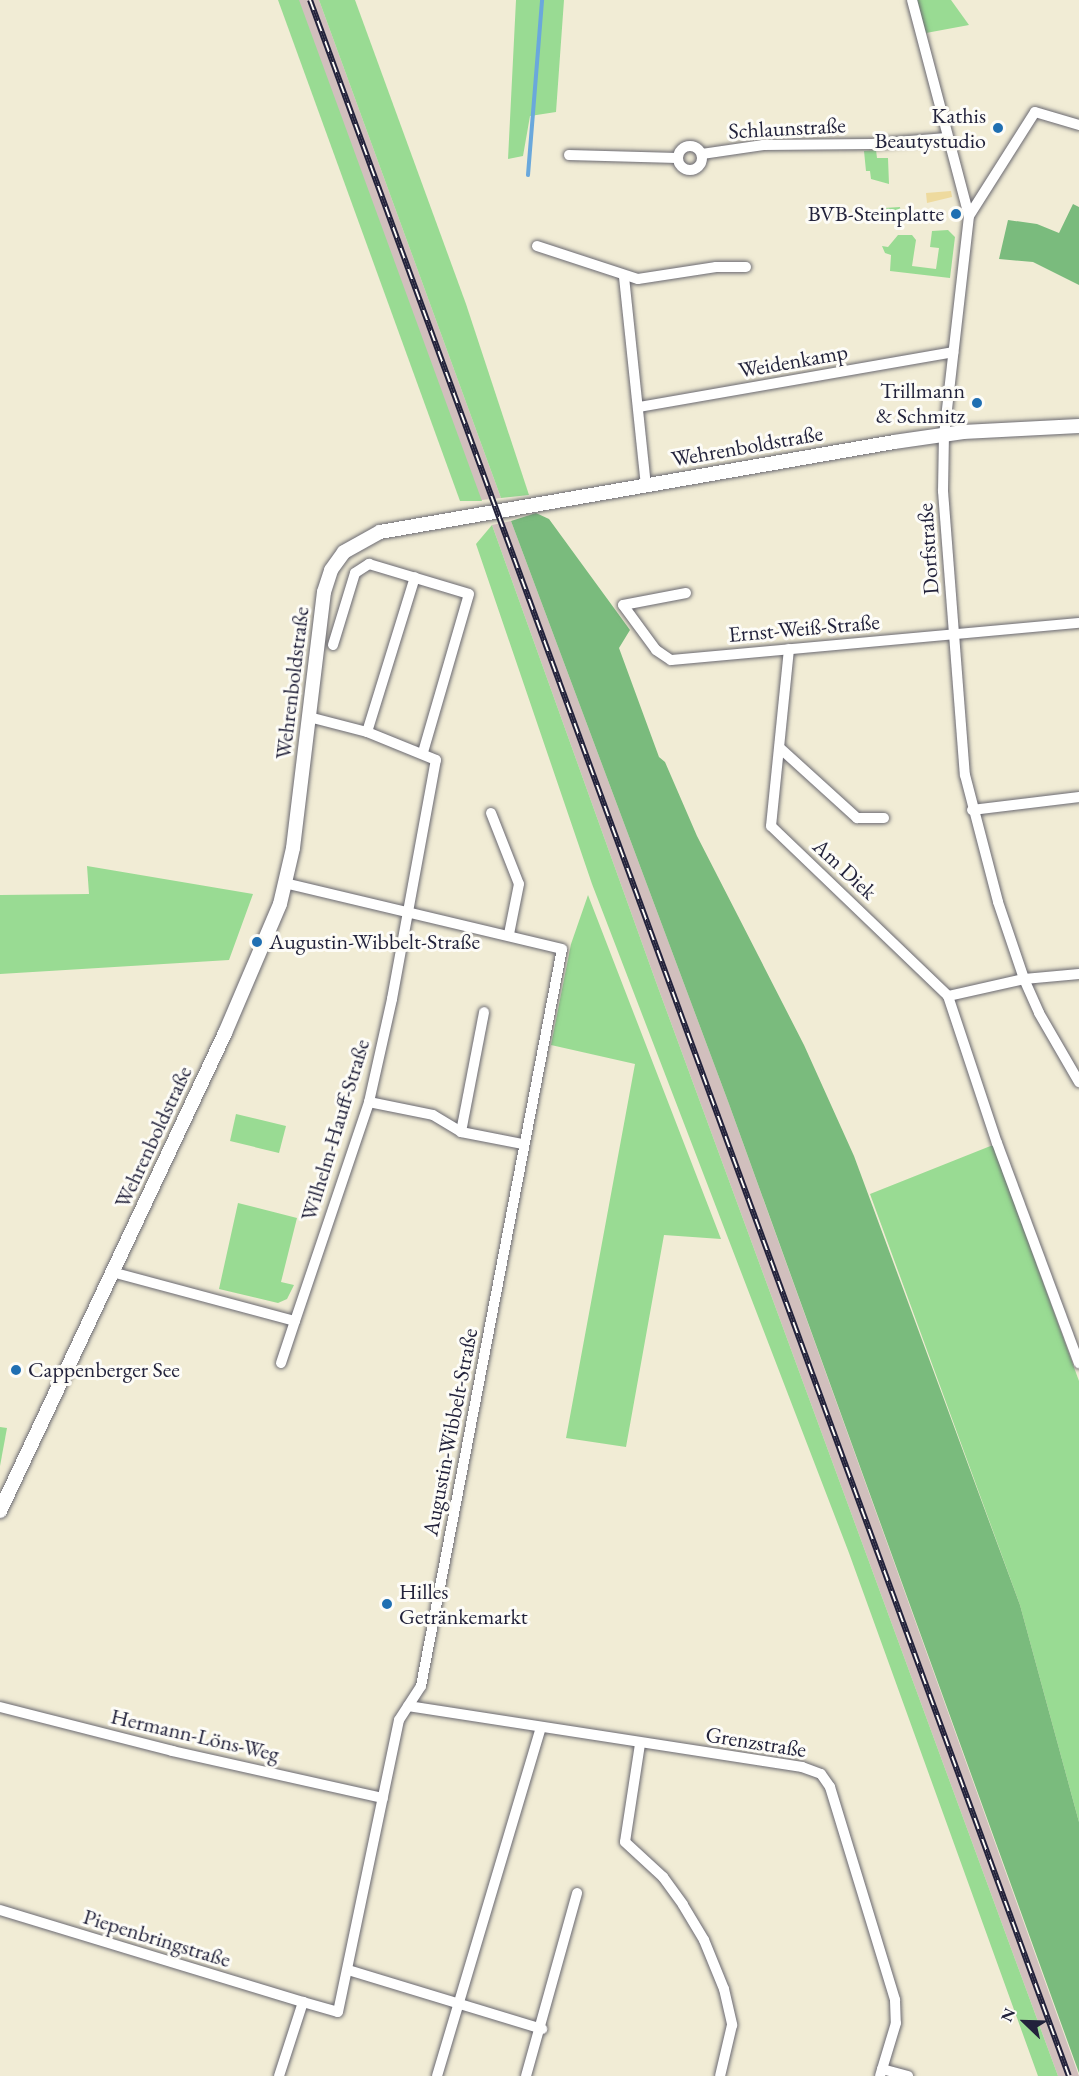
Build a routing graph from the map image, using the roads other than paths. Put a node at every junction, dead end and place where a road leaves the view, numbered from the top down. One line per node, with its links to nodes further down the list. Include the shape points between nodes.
1 (912, 0): 3 (street, Dorfstraße)
2 (1079, 126): 7 (street, via 1035,112)
3 (947, 138): 4 (street, Schlaunstraße, via 872,144 762,145); 7 (street, Dorfstraße)
4 (702, 154): 6 (street, Schlaunstraße, via 688,145 680,149); 6 (street, Schlaunstraße, via 700,165 691,170 681,167)
5 (570, 155): 6 (street, Schlaunstraße)
6 (677, 158)
7 (969, 216): 11 (street, Dorfstraße)
8 (537, 246): 10 (street)
9 (746, 267): 10 (street, via 716,267 638,279)
10 (624, 277): 12 (street)
11 (953, 352): 12 (street, Weidenkamp); 14 (street, Dorfstraße)
12 (639, 407): 15 (street)
13 (1079, 426): 14 (street, Wehrenboldstraße)
14 (944, 434): 15 (street, Wehrenboldstraße); 19 (street, Dorfstraße, via 946,548)
15 (646, 485): 22 (street, Wehrenboldstraße, via 380,532 353,544 327,581)
16 (415, 577): 20 (street, via 369,564 355,573); 23 (street); 25 (street, via 469,594)
17 (686, 593): 21 (street, Ernst-Weiß-Straße, via 623,605 656,650 671,660)
18 (1079, 623): 19 (street, Ernst-Weiß-Straße)
19 (955, 636): 21 (street, Ernst-Weiß-Straße); 27 (street, Dorfstraße, via 965,775)
20 (333, 645)
21 (789, 649): 24 (street, Am Diek)
22 (309, 717): 23 (street); 30 (street, Wehrenboldstraße)
23 (367, 732): 25 (street)
24 (781, 749): 29 (street, Am Diek, via 857,818); 35 (street, Am Diek, via 771,826)
25 (423, 752): 31 (street, Wilhelm-Hauff-Straße, via 436,760)
26 (1079, 797): 27 (street)
27 (972, 810): 34 (street, Dorfstraße)
28 (492, 813): 32 (street, via 519,884)
29 (884, 818)
30 (286, 883): 31 (street, Augustin-Wibbelt-Straße); 41 (street, Wehrenboldstraße, via 252,972)
31 (408, 913): 32 (street, Augustin-Wibbelt-Straße); 38 (street, Wilhelm-Hauff-Straße)
32 (509, 934): 40 (street, Augustin-Wibbelt-Straße, via 562,949)
33 (1079, 974): 34 (street)
34 (1024, 979): 35 (street); 37 (street, Dorfstraße)
35 (948, 996): 44 (street, via 997,1143)
36 (484, 1012): 39 (street)
37 (1079, 1082)
38 (369, 1102): 39 (street, via 433,1114); 42 (street, Wilhelm-Hauff-Straße)
39 (461, 1132): 40 (street)
40 (522, 1144): 46 (street, Augustin-Wibbelt-Straße, via 444,1576 421,1686)
41 (112, 1272): 42 (street); 45 (street, Wehrenboldstraße)
42 (295, 1321): 43 (street, Wilhelm-Hauff-Straße)
43 (281, 1363)
44 (1079, 1363)
45 (0, 1511)
46 (408, 1706): 48 (street, Grenzstraße); 50 (street, Augustin-Wibbelt-Straße, via 399,1720)
47 (0, 1707): 50 (street, Hermann-Löns-Weg, via 171,1751)
48 (541, 1728): 49 (street, Grenzstraße); 55 (street)
49 (640, 1744): 57 (street, Grenzstraße, via 802,1767 821,1774 830,1787 895,2000 896,2023); 61 (street, via 625,1842 663,1877 683,1905 704,1940 724,1989 732,2025)
50 (382, 1798): 53 (street, Augustin-Wibbelt-Straße)
51 (577, 1893): 56 (street)
52 (0, 1910): 54 (street, Piepenbringstraße)
53 (348, 1970): 54 (street, Augustin-Wibbelt-Straße, via 338,2012); 55 (street)
54 (303, 2002): 58 (street)
55 (459, 2002): 56 (street); 59 (street)
56 (542, 2029): 60 (street)
57 (881, 2073): 62 (street)
58 (279, 2076)
59 (437, 2076)
60 (526, 2076)
61 (720, 2076)
62 (908, 2076)

